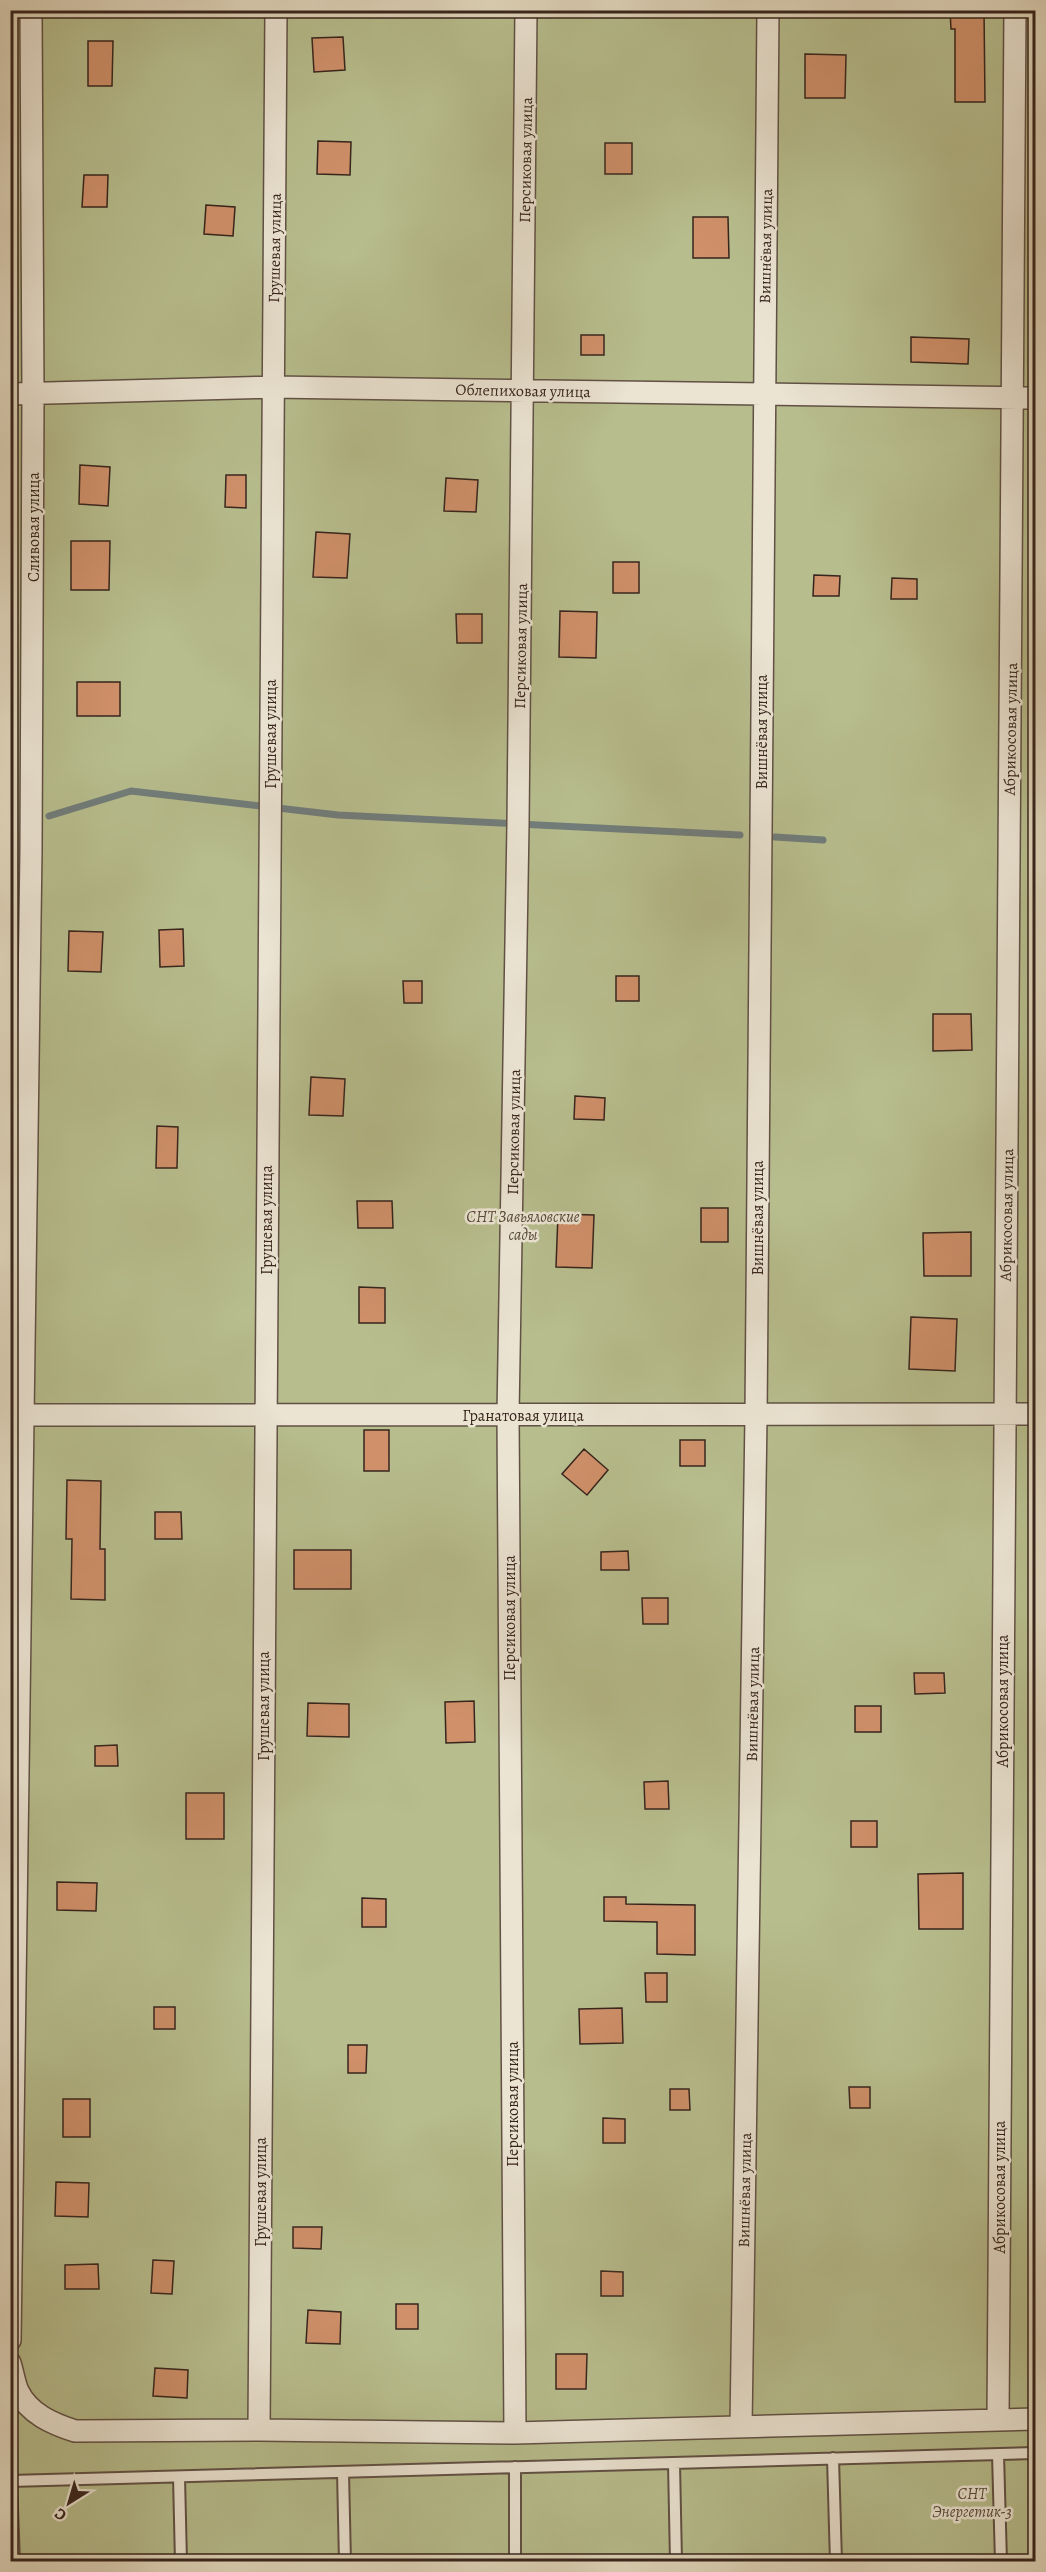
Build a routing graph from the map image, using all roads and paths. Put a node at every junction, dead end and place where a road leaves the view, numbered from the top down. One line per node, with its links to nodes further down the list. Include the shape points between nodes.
1 (31, 10): 10 (street, Сливовая улица)
2 (276, 10): 6 (street, Грушевая улица)
3 (526, 10): 7 (street, Персиковая улица)
4 (768, 10): 8 (street, Вишнёвая улица)
5 (1015, 10): 11 (street, Абрикосовая улица)
6 (273, 387): 7 (street, Облепиховая улица); 10 (street, Облепиховая улица); 17 (street, Грушевая улица)
7 (522, 390): 8 (street, Облепиховая улица); 16 (street, Персиковая улица)
8 (763, 393): 11 (street, Облепиховая улица); 18 (street, Вишнёвая улица)
9 (10, 394): 10 (street, Облепиховая улица)
10 (33, 394): 15 (street, Сливовая улица, via 31,838)
11 (1013, 398): 12 (street, Облепиховая улица); 13 (street, Абрикосовая улица)
12 (1035, 399)
13 (1004, 1414): 14 (street, Гранатовая улица); 18 (street, Гранатовая улица); 23 (street, Абрикосовая улица)
14 (1035, 1414)
15 (17, 1415): 17 (street, Гранатовая улица); 19 (street, Сливовая улица)
16 (508, 1415): 17 (street, Гранатовая улица); 18 (street, Гранатовая улица); 26 (street, Персиковая улица)
17 (265, 1416): 25 (street, Грушевая улица)
18 (756, 1416): 24 (street, Вишнёвая улица)
19 (13, 2068): 20 (street, Сливовая улица)
20 (10, 2340)
21 (10, 2363): 25 (street, via 19,2391 33,2410 53,2424 75,2432)
22 (1035, 2419): 23 (street)
23 (998, 2420): 24 (street)
24 (741, 2426): 26 (street)
25 (259, 2430): 26 (street)
26 (515, 2433)
27 (1035, 2453): 28 (lane)
28 (998, 2454): 29 (lane); 41 (lane)
29 (833, 2458): 30 (lane); 40 (lane)
30 (674, 2463): 31 (lane); 39 (lane)
31 (515, 2467): 32 (lane); 38 (lane)
32 (343, 2472): 33 (lane); 37 (lane)
33 (179, 2477): 34 (lane); 36 (lane)
34 (11, 2481): 35 (lane)
35 (14, 2562)
36 (181, 2562)
37 (345, 2562)
38 (515, 2562)
39 (676, 2562)
40 (836, 2562)
41 (1001, 2562)

